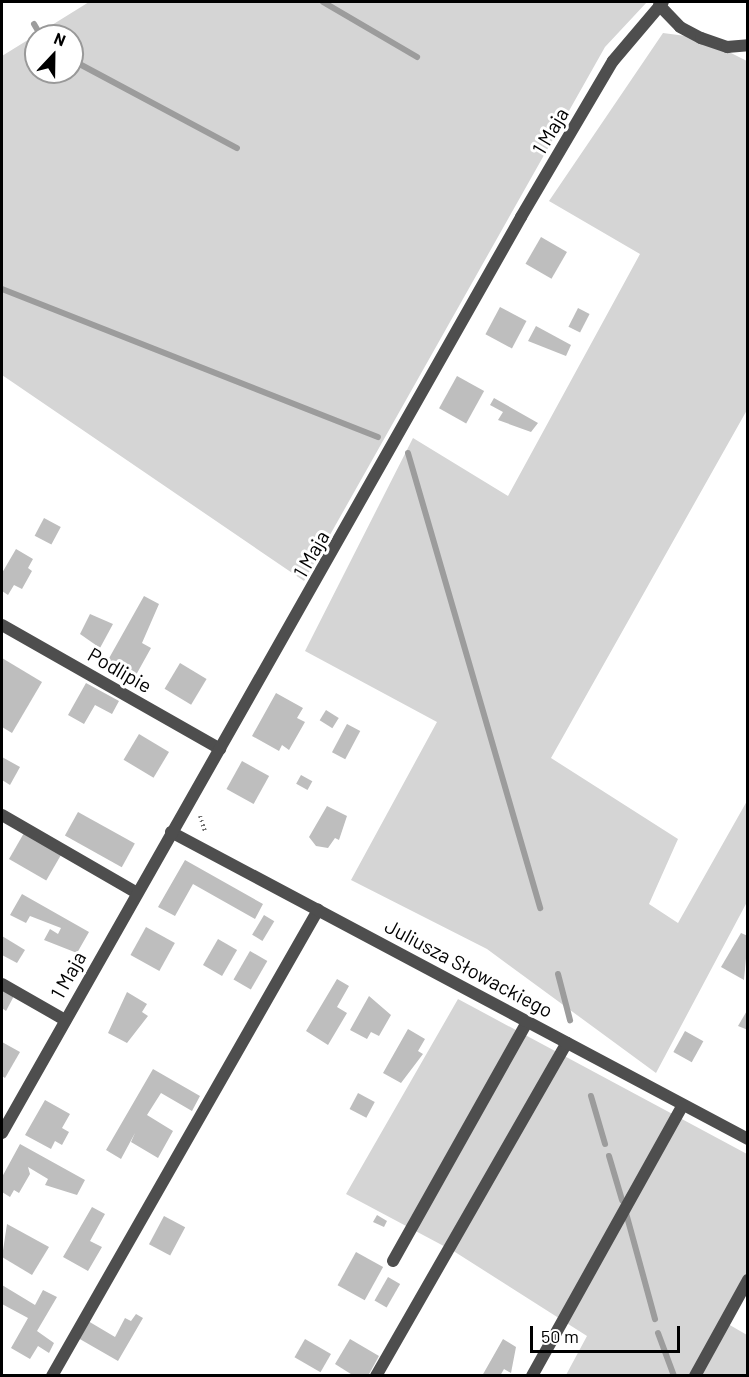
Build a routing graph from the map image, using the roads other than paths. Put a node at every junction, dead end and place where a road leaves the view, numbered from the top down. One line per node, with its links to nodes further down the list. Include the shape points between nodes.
1 (661, 3): 2 (street, via 680,27 701,38 727,47); 4 (street, 1 Maja, via 608,71)
2 (747, 45)
3 (2, 625): 4 (street, Podlipie)
4 (220, 749): 6 (street, 1 Maja)
5 (2, 815): 7 (street)
6 (171, 832): 7 (street, 1 Maja); 8 (street, Juliusza Słowackiego)
7 (137, 893): 10 (street, 1 Maja)
8 (318, 910): 11 (street, Juliusza Słowackiego); 18 (street)
9 (2, 984): 10 (street)
10 (65, 1020): 14 (street, 1 Maja)
11 (527, 1022): 12 (street, Juliusza Słowackiego); 16 (street)
12 (567, 1043): 13 (street, Juliusza Słowackiego); 19 (street)
13 (683, 1105): 15 (street, Juliusza Słowackiego); 20 (street)
14 (2, 1133)
15 (747, 1139)
16 (393, 1261)
17 (747, 1280): 21 (street)
18 (52, 1376)
19 (376, 1376)
20 (532, 1376)
21 (695, 1376)

